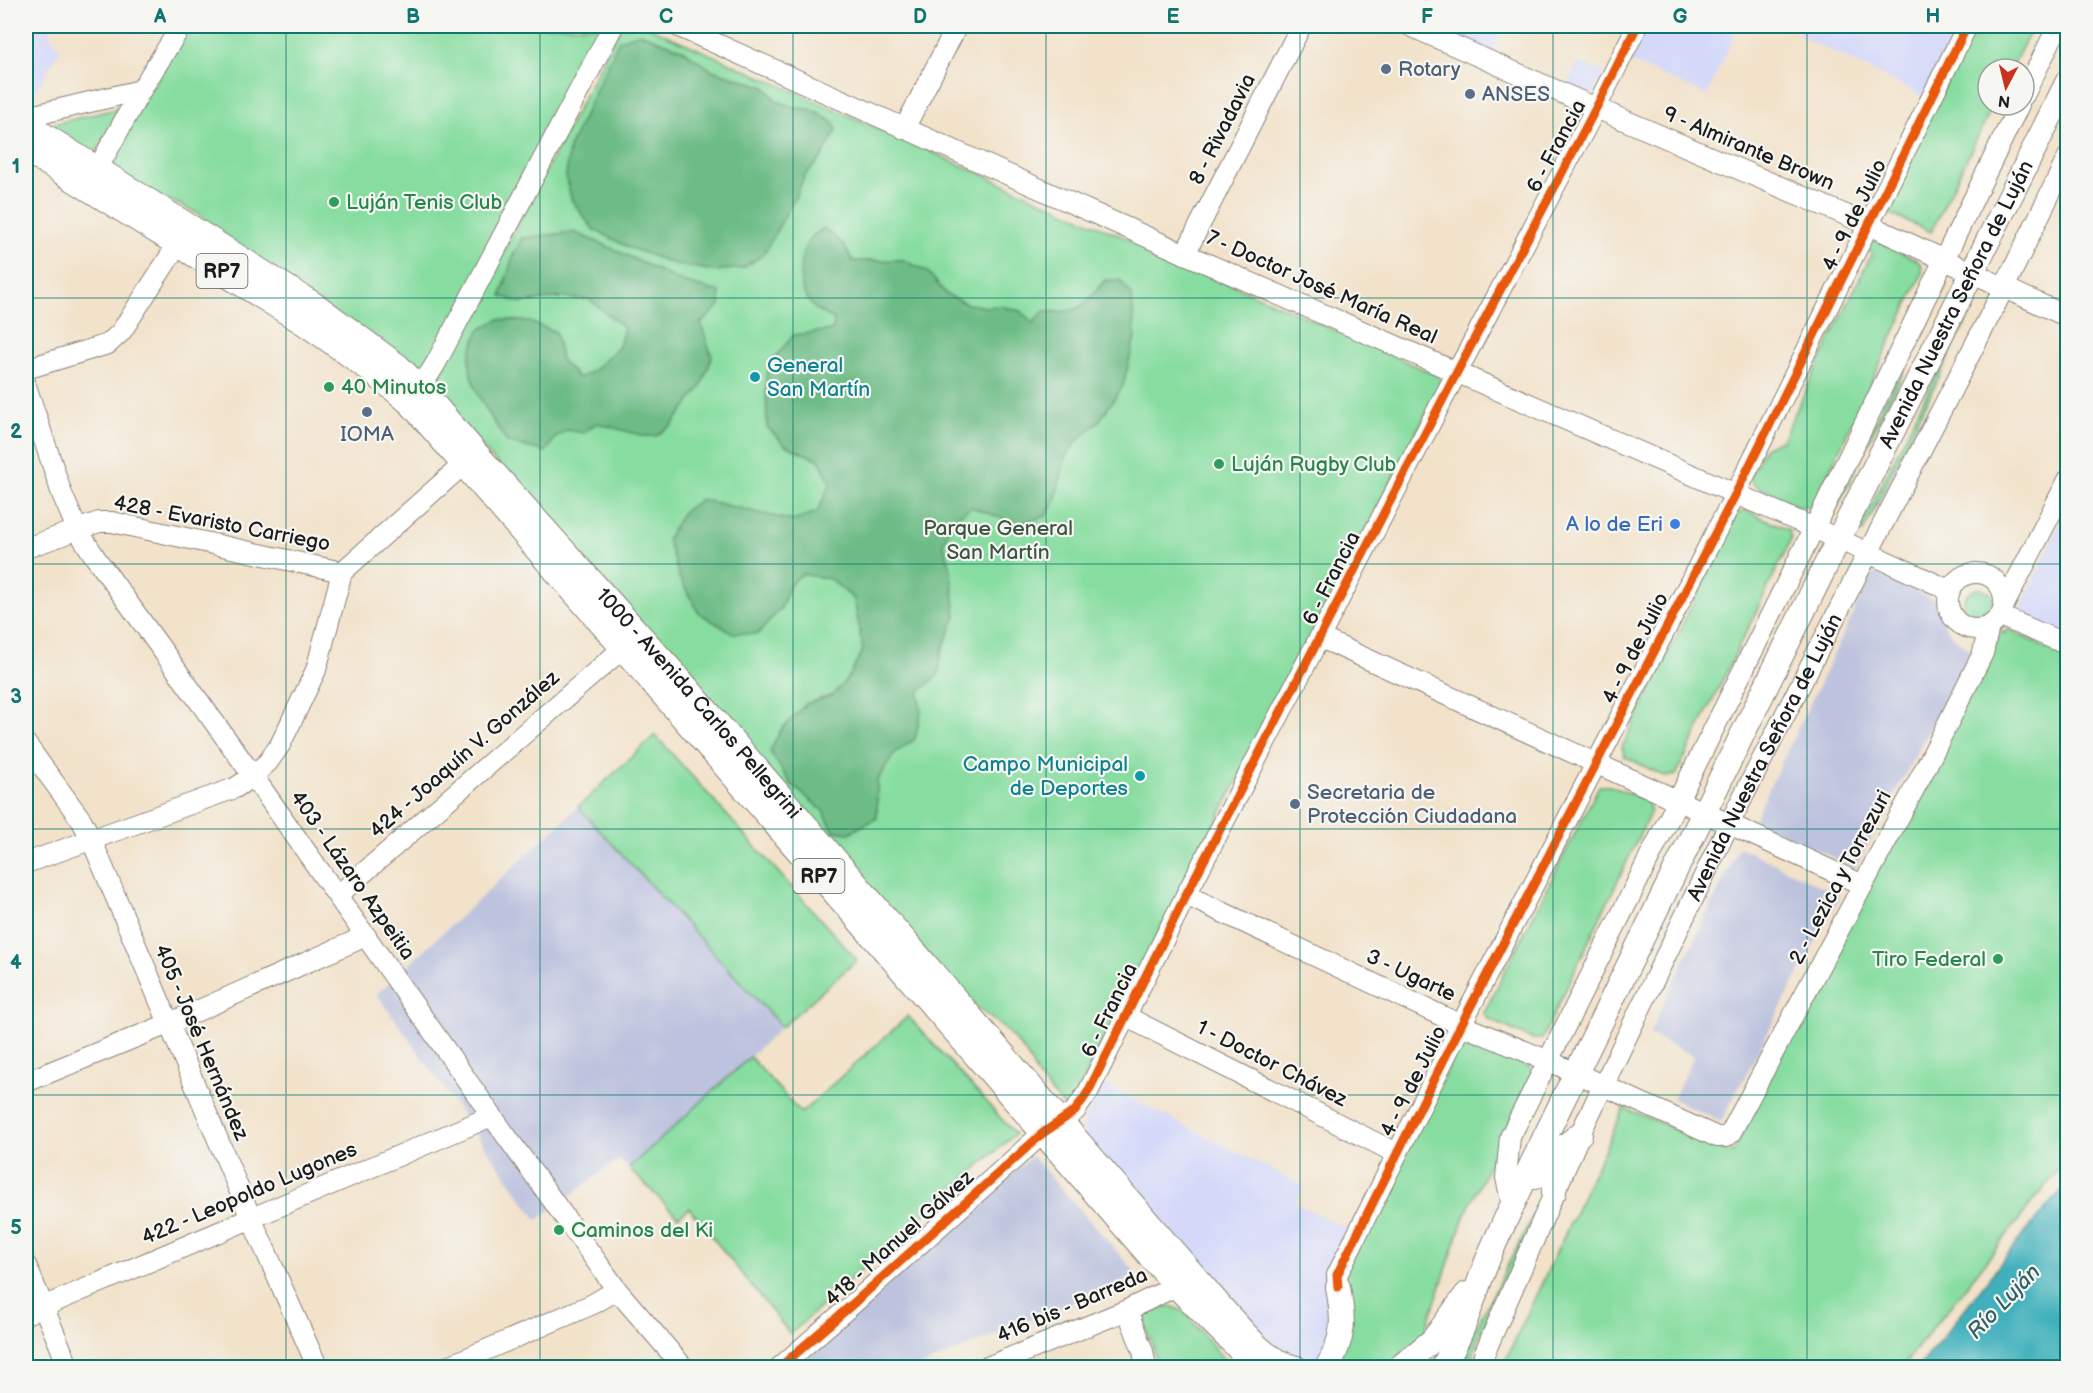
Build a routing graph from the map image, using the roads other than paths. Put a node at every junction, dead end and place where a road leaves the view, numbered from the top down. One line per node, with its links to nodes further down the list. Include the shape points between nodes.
1 (181, 26): 12 (street)
2 (613, 26): 31 (street)
3 (677, 26): 17 (street, 7 - Doctor José María Real)
4 (957, 26): 17 (street)
5 (1301, 26): 23 (street, 8 - Rivadavia)
6 (1410, 26): 13 (street, 9 - Almirante Brown)
7 (1637, 26): 13 (street, 6 - Francia)
8 (1967, 26): 21 (street, 4 - 9 de Julio)
9 (2058, 26): 10 (street)
10 (2036, 71)
11 (2067, 81): 25 (main road, Avenida Nuestra Señora de Luján)
12 (141, 90): 14 (street); 20 (street)
13 (1596, 108): 21 (street, 9 - Almirante Brown); 29 (street, 6 - Francia)
14 (26, 117)
15 (2013, 117): 24 (street, Avenida Nuestra Señora de Luján)
16 (26, 124): 20 (main road, 1000 - Avenida Carlos Pellegrini / RP7)
17 (904, 129): 23 (street, 7 - Doctor José María Real)
18 (26, 150): 22 (main road, 1000 - Avenida Carlos Pellegrini / RP7)
19 (2067, 157): 26 (street, Avenida Nuestra Señora de Luján)
20 (97, 170): 31 (main road, 1000 - Avenida Carlos Pellegrini / RP7, via 318,307 398,366)
21 (1869, 225): 24 (street, 9 - Almirante Brown); 34 (street, 4 - 9 de Julio)
22 (178, 244): 28 (street, via 121,332 108,344); 31 (main road, 1000 - Avenida Carlos Pellegrini / RP7, via 343,349 384,381)
23 (1185, 254): 29 (street, 7 - Doctor José María Real)
24 (1944, 261): 25 (street, 9 - Almirante Brown); 35 (street, Avenida Nuestra Señora de Luján)
25 (1971, 273): 26 (street, 9 - Almirante Brown); 37 (main road, Avenida Nuestra Señora de Luján)
26 (2004, 288): 27 (street, 9 - Almirante Brown); 39 (street, Avenida Nuestra Señora de Luján)
27 (2067, 317)
28 (26, 369)
29 (1457, 372): 34 (street, 7 - Doctor José María Real); 43 (street, 6 - Francia)
30 (26, 386): 36 (street, 403 - Lázaro Azpeitia)
31 (416, 397): 32 (main road, 1000 - Avenida Carlos Pellegrini / RP7)
32 (470, 459): 40 (street); 45 (main road, 1000 - Avenida Carlos Pellegrini / RP7); 67 (main road, 1000 - Avenida Carlos Pellegrini / RP7, via 683,683 998,1050)
33 (2067, 480): 42 (street, 2 - Lezica y Torrezuri)
34 (1735, 495): 35 (street, 7 - Doctor José María Real); 47 (street, 4 - 9 de Julio)
35 (1814, 528): 37 (street, 7 - Doctor José María Real); 49 (street, Avenida Nuestra Señora de Luján)
36 (77, 529): 38 (street, 428 - Evaristo Carriego); 40 (street, 428 - Evaristo Carriego, via 112,522); 48 (street, 403 - Lázaro Azpeitia)
37 (1839, 540): 39 (street, 7 - Doctor José María Real); 50 (main road, Avenida Nuestra Señora de Luján)
38 (26, 548)
39 (1869, 553): 41 (street, 7 - Doctor José María Real); 51 (street, Avenida Nuestra Señora de Luján)
40 (342, 572): 48 (street, via 316,670 280,745)
41 (1949, 590): 42 (street, via 1947,604 1952,617 1962,626 1975,629); 42 (street, via 1957,579 1969,573 1988,575 2001,587)
42 (1998, 616): 44 (street); 54 (street, 2 - Lezica y Torrezuri, via 1928,763)
43 (1321, 638): 47 (street); 55 (street, 6 - Francia)
44 (2067, 645)
45 (622, 649): 56 (street, 424 - Joaquín V. González); 67 (main road, 1000 - Avenida Carlos Pellegrini / RP7)
46 (26, 744): 52 (street, 405 - José Hernández)
47 (1596, 764): 49 (street); 60 (street, 4 - 9 de Julio)
48 (253, 776): 52 (street, via 235,788); 56 (street, 403 - Lázaro Azpeitia)
49 (1678, 800): 50 (street); 61 (street, Avenida Nuestra Señora de Luján)
50 (1703, 813): 51 (street); 62 (main road, Avenida Nuestra Señora de Luján)
51 (1729, 824): 54 (street); 64 (street, Avenida Nuestra Señora de Luján)
52 (92, 841): 53 (street); 59 (street, 405 - José Hernández)
53 (26, 863)
54 (1863, 885): 69 (street, 2 - Lezica y Torrezuri, via 1730,1134)
55 (1186, 895): 58 (street, 6 - Francia); 60 (street, 3 - Ugarte)
56 (338, 896): 57 (street, 403 - Lázaro Azpeitia)
57 (366, 936): 59 (street); 65 (street, 403 - Lázaro Azpeitia)
58 (1125, 1016): 67 (street, 6 - Francia, via 1088,1092 1075,1111); 70 (street, 1 - Doctor Chávez)
59 (168, 1024): 63 (street); 74 (street, 405 - José Hernández)
60 (1461, 1025): 61 (street, 3 - Ugarte); 70 (street, 4 - 9 de Julio)
61 (1549, 1061): 62 (street, 3 - Ugarte); 73 (street, Avenida Nuestra Señora de Luján, via 1510,1137 1506,1178)
62 (1576, 1073): 64 (street, 3 - Ugarte); 66 (main road, Avenida Nuestra Señora de Luján)
63 (26, 1082)
64 (1604, 1085): 68 (street, Avenida Nuestra Señora de Luján); 69 (street, 3 - Ugarte)
65 (492, 1116): 74 (street, 422 - Leopoldo Lugones); 79 (street, 403 - Lázaro Azpeitia)
66 (1555, 1118): 71 (main road); 73 (main road, Avenida Nuestra Señora de Luján)
67 (1052, 1126): 77 (main road, 1000 - Avenida Carlos Pellegrini / RP7); 86 (street, 418 - Manuel Gálvez); 90 (main road, 1000 - Avenida Carlos Pellegrini / RP7, via 1271,1358)
68 (1580, 1134): 71 (main road); 72 (street, Avenida Nuestra Señora de Luján)
69 (1717, 1137)
70 (1396, 1153): 78 (street, 4 - 9 de Julio, via 1337,1275)
71 (1552, 1156): 72 (main road); 73 (main road)
72 (1554, 1192): 94 (street, Avenida Nuestra Señora de Luján)
73 (1512, 1205): 76 (main road, Avenida Nuestra Señora de Luján)
74 (251, 1218): 81 (street, 422 - Leopoldo Lugones); 83 (street, 405 - José Hernández)
75 (26, 1265): 81 (street)
76 (1479, 1278): 92 (main road, Avenida Nuestra Señora de Luján, via 1433,1340); 93 (main road, Avenida Nuestra Señora de Luján, via 1462,1330)
77 (1176, 1286): 80 (street, 416 bis - Barreda); 89 (main road, 1000 - Avenida Carlos Pellegrini / RP7, via 1239,1349)
78 (1338, 1287): 91 (main road, via 1341,1340)
79 (617, 1290): 84 (street); 85 (street, 403 - Lázaro Azpeitia)
80 (1126, 1310): 87 (street, 416 bis - Barreda); 88 (street)
81 (34, 1311): 82 (street)
82 (69, 1368)
83 (318, 1368)
84 (444, 1368)
85 (684, 1368)
86 (779, 1368)
87 (985, 1368)
88 (1146, 1368)
89 (1251, 1368)
90 (1296, 1368)
91 (1327, 1368)
92 (1399, 1368)
93 (1442, 1368)
94 (1480, 1368)

